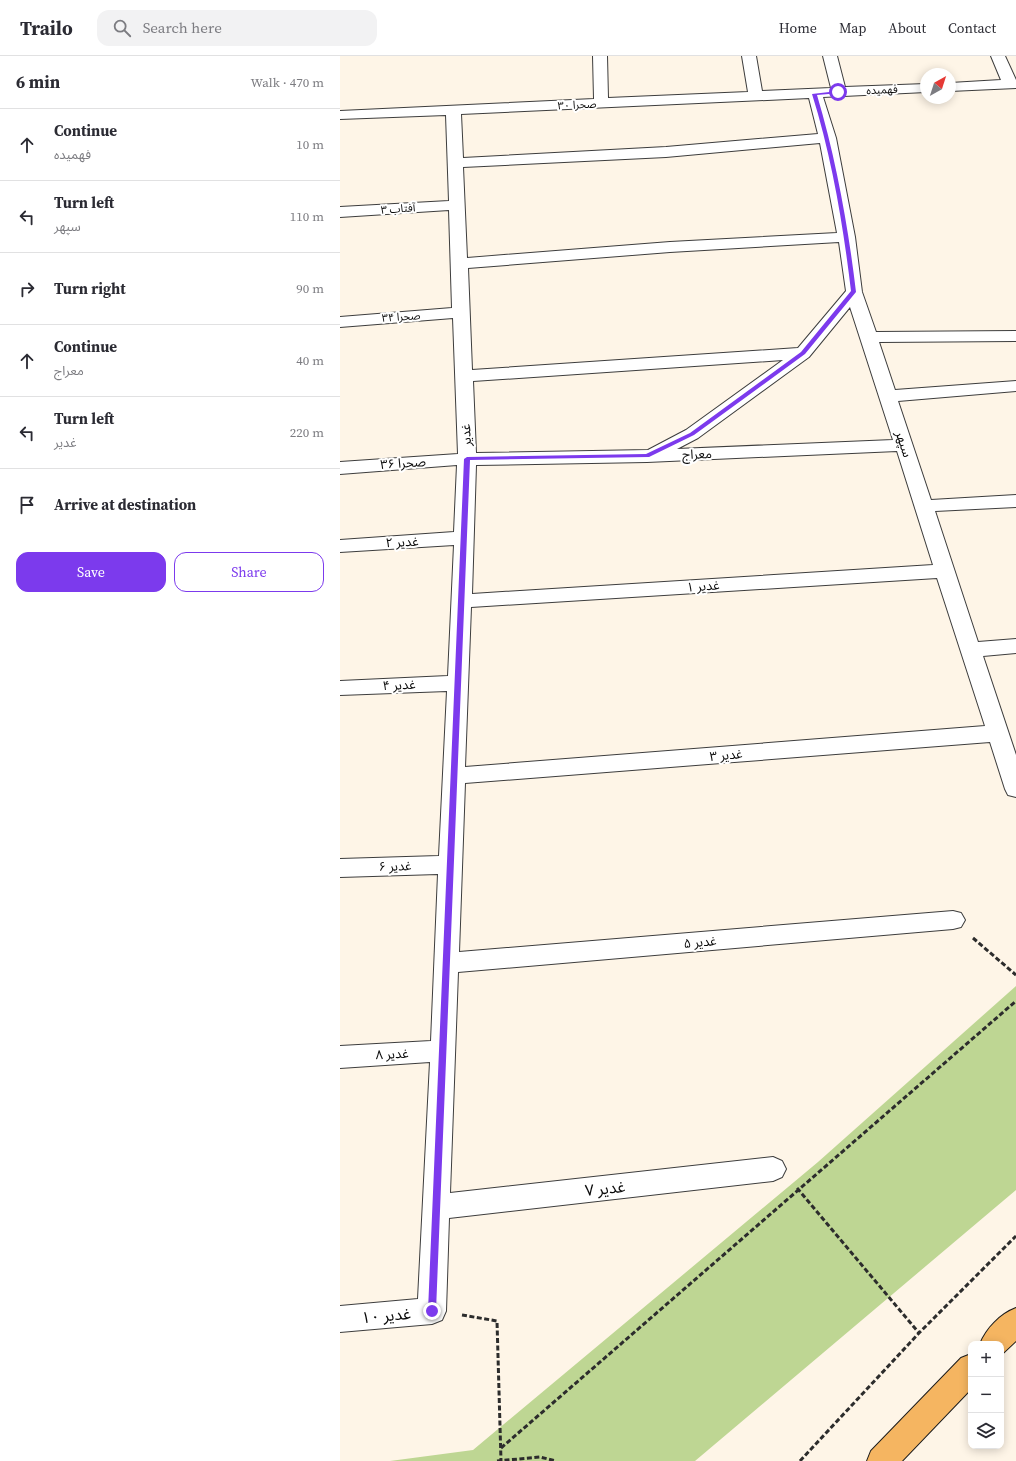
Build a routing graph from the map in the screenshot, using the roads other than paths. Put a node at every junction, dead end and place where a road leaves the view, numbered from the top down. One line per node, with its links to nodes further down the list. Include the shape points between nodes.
1 (600, 56): 11 (street)
2 (749, 56): 10 (street)
3 (830, 56): 8 (street)
4 (998, 56): 5 (street)
5 (1013, 84): 6 (street)
6 (956, 87)
7 (920, 88): 8 (street, فهمیده)
8 (838, 92): 9 (street, فهمیده)
9 (815, 94): 10 (street, صحرا ۳۰); 14 (street, سپهر)
10 (756, 96): 11 (street, صحرا ۳۰)
11 (601, 104): 12 (street, صحرا ۳۰)
12 (452, 110): 13 (street, صحرا ۳۰); 15 (street, غدیر)
13 (340, 115)
14 (828, 138): 15 (street, via 666,152); 18 (street, سپهر)
15 (454, 163): 16 (street, غدیر)
16 (456, 205): 17 (street, آفتاب ۳); 19 (street, غدیر)
17 (340, 212)
18 (847, 236): 19 (street); 20 (street, سپهر)
19 (459, 264): 21 (street, غدیر)
20 (854, 292): 24 (street, سپهر); 25 (street)
21 (461, 312): 22 (street, صحرا ۳۴); 26 (street, غدیر)
22 (340, 322)
23 (1016, 336): 24 (street)
24 (869, 337): 28 (street, سپهر)
25 (803, 353): 26 (street); 30 (street, via 692,434)
26 (464, 376): 31 (street, غدیر)
27 (1016, 386): 28 (street)
28 (888, 396): 29 (street, سپهر)
29 (904, 445): 30 (street, معراج); 34 (street, سپهر)
30 (647, 456): 31 (street, معراج)
31 (467, 459): 32 (street, صحرا ۳۶); 35 (street, غدیر)
32 (340, 468)
33 (1016, 501): 34 (street)
34 (924, 506): 37 (street, سپهر)
35 (464, 538): 36 (street, غدیر ۲); 38 (street, غدیر)
36 (340, 546)
37 (945, 571): 38 (street, غدیر ۱); 40 (street, سپهر)
38 (461, 601): 41 (street, غدیر)
39 (1016, 646): 40 (street)
40 (970, 650): 43 (street, سپهر)
41 (458, 683): 42 (street, غدیر ۴); 44 (street, غدیر)
42 (340, 688)
43 (998, 733): 44 (street, غدیر ۳); 45 (street, سپهر)
44 (454, 776): 46 (street, غدیر)
45 (1016, 789)
46 (450, 865): 47 (street, غدیر ۶); 49 (street, غدیر)
47 (340, 868)
48 (953, 920): 49 (street, غدیر ۵)
49 (446, 963): 50 (street, غدیر)
50 (443, 1051): 51 (street, غدیر ۸); 53 (street, غدیر)
51 (340, 1057)
52 (773, 1169): 53 (street, غدیر ۷)
53 (436, 1207): 54 (street, غدیر)
54 (432, 1311): 55 (street, غدیر ۱۰)
55 (340, 1319)
56 (1016, 1321): 57 (main road)
57 (997, 1341)
58 (968, 1371): 59 (main road)
59 (882, 1461)

